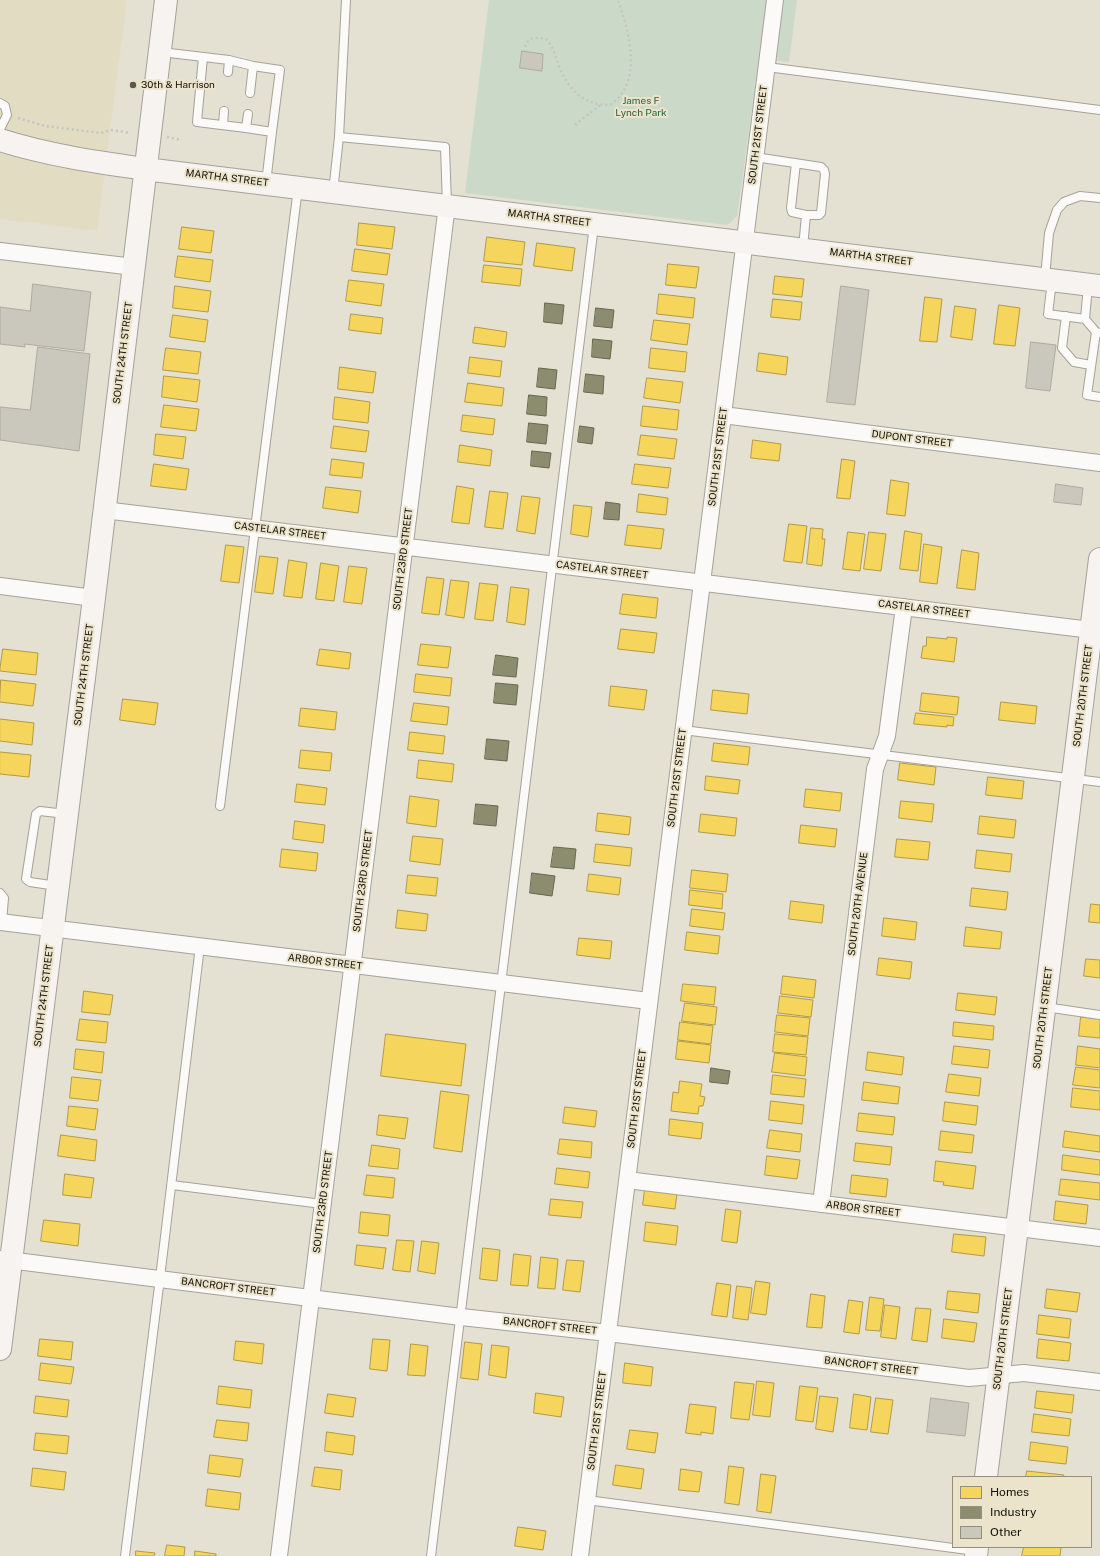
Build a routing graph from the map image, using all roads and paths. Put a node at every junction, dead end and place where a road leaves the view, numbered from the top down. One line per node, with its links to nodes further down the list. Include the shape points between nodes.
1 (166, 0): 6 (main road, SOUTH 24TH STREET)
2 (346, 0): 25 (lane)
3 (618, 0): 14 (path, via 630,51 630,75 626,89 618,100 610,105)
4 (775, 0): 10 (street, SOUTH 21ST STREET)
5 (525, 48): 14 (path, via 532,38 546,39 570,88 590,102)
6 (159, 52): 7 (lane); 24 (main road, SOUTH 24TH STREET)
7 (203, 57): 8 (lane); 19 (lane, via 197,122)
8 (230, 60): 9 (lane); 11 (lane)
9 (253, 66): 12 (lane); 23 (lane, via 280,70)
10 (767, 67): 15 (lane); 28 (street, SOUTH 21ST STREET)
11 (228, 72)
12 (250, 93)
13 (0, 103): 18 (lane)
14 (601, 105): 20 (path)
15 (1100, 110)
16 (224, 111): 19 (lane)
17 (248, 114): 21 (lane)
18 (7, 115): 22 (lane); 24 (path, via 45,126 101,133 111,130)
19 (223, 125): 21 (lane)
20 (575, 125)
21 (246, 128): 23 (lane)
22 (0, 129)
23 (272, 132): 31 (lane)
24 (149, 135): 27 (path); 30 (main road, SOUTH 24TH STREET)
25 (339, 138): 33 (lane); 35 (lane, via 445,147)
26 (0, 140): 30 (main road, MARTHA STREET, via 89,161)
27 (182, 140)
28 (755, 158): 29 (lane); 38 (street, SOUTH 21ST STREET)
29 (796, 163): 36 (lane, via 791,208 792,212); 36 (lane, via 821,167 825,174 821,213)
30 (145, 169): 31 (main road, MARTHA STREET); 41 (main road, SOUTH 24TH STREET)
31 (266, 183): 32 (main road, MARTHA STREET)
32 (298, 187): 33 (main road, MARTHA STREET); 52 (lane)
33 (333, 192): 35 (main road, MARTHA STREET)
34 (1100, 198): 42 (lane, via 1080,196 1064,202 1057,210 1049,233)
35 (447, 206): 37 (main road, MARTHA STREET); 53 (street, SOUTH 23RD STREET)
36 (806, 214): 39 (lane)
37 (594, 223): 38 (main road, MARTHA STREET); 55 (lane)
38 (745, 242): 39 (main road, MARTHA STREET); 49 (street, SOUTH 21ST STREET)
39 (803, 249): 42 (main road, MARTHA STREET)
40 (0, 251): 41 (street)
41 (134, 267): 51 (main road, SOUTH 24TH STREET)
42 (1049, 279): 43 (main road, MARTHA STREET); 44 (lane, via 1048,314)
43 (1094, 285): 45 (lane)
44 (1066, 316): 45 (lane); 47 (lane, via 1062,348 1074,362)
45 (1085, 319): 46 (lane)
46 (1098, 332): 47 (lane)
47 (1091, 365): 48 (lane, via 1087,395)
48 (1100, 397)
49 (723, 415): 50 (street, DUPONT STREET); 56 (street, SOUTH 21ST STREET)
50 (1100, 463)
51 (104, 510): 52 (street, CASTELAR STREET); 58 (main road, SOUTH 24TH STREET)
52 (255, 528): 53 (street, CASTELAR STREET); 65 (lane)
53 (404, 546): 55 (street, CASTELAR STREET); 72 (street, SOUTH 23RD STREET)
54 (1100, 559): 60 (main road, SOUTH 20TH STREET)
55 (552, 564): 56 (street, CASTELAR STREET); 73 (lane)
56 (702, 582): 59 (street, CASTELAR STREET); 61 (street, SOUTH 21ST STREET)
57 (0, 586): 58 (street)
58 (94, 598): 66 (main road, SOUTH 24TH STREET)
59 (904, 607): 60 (street, CASTELAR STREET); 62 (street, SOUTH 20TH AVENUE, via 886,736)
60 (1096, 631): 63 (main road, SOUTH 20TH STREET)
61 (683, 730): 62 (lane); 74 (street, SOUTH 21ST STREET)
62 (880, 755): 63 (lane); 80 (street, SOUTH 20TH AVENUE, via 875,769)
63 (1073, 778): 64 (lane); 75 (main road, SOUTH 20TH STREET)
64 (1100, 782)
65 (220, 806)
66 (67, 814): 67 (main road, SOUTH 24TH STREET); 67 (lane, via 40,811 36,814 26,878 30,882)
67 (58, 886): 70 (main road, SOUTH 24TH STREET)
68 (0, 893): 69 (lane, via 4,898)
69 (1, 922): 70 (street, ARBOR STREET)
70 (52, 928): 71 (street, ARBOR STREET); 83 (main road, SOUTH 24TH STREET)
71 (200, 946): 72 (street, ARBOR STREET); 78 (lane)
72 (352, 965): 73 (street, ARBOR STREET); 79 (street, SOUTH 23RD STREET)
73 (502, 983): 74 (street, ARBOR STREET); 86 (lane)
74 (649, 1001): 77 (street, SOUTH 21ST STREET)
75 (1044, 1007): 76 (lane); 81 (main road, SOUTH 20TH STREET)
76 (1100, 1015)
77 (627, 1180): 80 (street, ARBOR STREET); 87 (street, SOUTH 21ST STREET)
78 (172, 1185): 79 (lane); 84 (lane)
79 (322, 1204): 85 (street, SOUTH 23RD STREET)
80 (821, 1204): 81 (street, ARBOR STREET)
81 (1017, 1228): 82 (street, ARBOR STREET); 89 (main road, SOUTH 20TH STREET)
82 (1100, 1238)
83 (6, 1259): 84 (street, BANCROFT STREET); 88 (main road, SOUTH 24TH STREET)
84 (160, 1278): 85 (street, BANCROFT STREET); 96 (lane)
85 (311, 1297): 86 (street, BANCROFT STREET); 97 (street, SOUTH 23RD STREET)
86 (461, 1317): 87 (street, BANCROFT STREET); 98 (lane)
87 (608, 1333): 89 (street, BANCROFT STREET, via 969,1378); 92 (street, SOUTH 21ST STREET)
88 (0, 1349)
89 (998, 1376): 90 (street, BANCROFT STREET, via 1024,1373); 91 (main road, SOUTH 20TH STREET)
90 (1100, 1382)
91 (986, 1476)
92 (587, 1500): 93 (lane); 99 (street, SOUTH 21ST STREET)
93 (952, 1548)
94 (953, 1548): 95 (lane)
95 (976, 1551)
96 (125, 1556)
97 (278, 1556)
98 (431, 1556)
99 (580, 1556)

